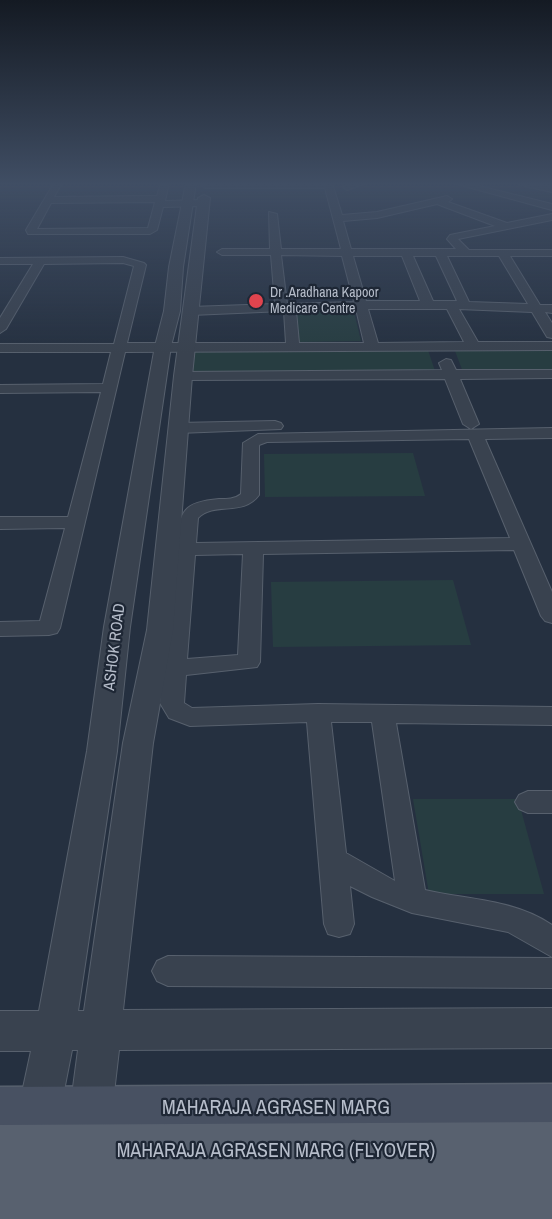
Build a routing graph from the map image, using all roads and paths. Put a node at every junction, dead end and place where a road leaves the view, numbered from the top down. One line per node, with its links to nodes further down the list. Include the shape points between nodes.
1 (184, 240): 28 (street, ASHOK ROAD, via 176,267 172,311)
2 (195, 240): 25 (street, ASHOK ROAD)
3 (275, 240): 7 (street)
4 (345, 240): 8 (street)
5 (453, 240): 11 (street)
6 (222, 252): 7 (street)
7 (276, 253): 8 (street); 22 (street)
8 (348, 253): 9 (street); 18 (street)
9 (406, 253): 10 (street); 19 (street)
10 (440, 253): 11 (street); 21 (street)
11 (466, 253): 12 (street)
12 (503, 253): 13 (street); 23 (street)
13 (552, 253)
14 (0, 261): 15 (street)
15 (40, 261): 26 (street); 34 (street, via 123,260 140,265)
16 (0, 267): 17 (street, via 21,268)
17 (11, 286)
18 (362, 305): 19 (street); 22 (street); 30 (street)
19 (428, 305): 20 (street)
20 (451, 305): 21 (street); 32 (street)
21 (465, 305): 23 (street)
22 (286, 308): 25 (street); 29 (street)
23 (538, 309): 24 (street); 27 (street)
24 (552, 309)
25 (191, 311): 28 (street, ASHOK ROAD)
26 (0, 329)
27 (552, 334)
28 (175, 346): 29 (street); 34 (street); 38 (street, ASHOK ROAD); 65 (street, ASHOK ROAD, via 117,627 102,751)
29 (293, 346): 30 (street)
30 (372, 346): 31 (street)
31 (439, 346): 32 (street); 37 (street)
32 (473, 346): 33 (street)
33 (552, 346)
34 (119, 347): 35 (street); 39 (street)
35 (0, 348)
36 (552, 374): 37 (street)
37 (451, 375): 38 (street); 43 (street)
38 (183, 376): 42 (street, ASHOK ROAD)
39 (109, 388): 40 (street); 45 (street)
40 (0, 389)
41 (552, 422): 43 (street)
42 (178, 428): 43 (street); 49 (street, ASHOK ROAD)
43 (473, 429): 44 (street); 47 (street); 49 (street, via 256,440 251,443 247,500 210,505 193,512)
44 (552, 433)
45 (76, 522): 46 (street); 51 (street, via 50,628)
46 (0, 524)
47 (520, 544): 48 (street); 50 (street)
48 (261, 548): 49 (street); 52 (street, via 253,551 249,662)
49 (177, 549): 52 (street); 63 (street, ASHOK ROAD, via 138,743)
50 (551, 613)
51 (0, 629)
52 (175, 668): 53 (street, via 172,703 177,712 190,717)
53 (318, 713): 54 (street); 56 (street)
54 (383, 714): 55 (street); 57 (street)
55 (552, 716)
56 (333, 859): 57 (street, via 353,875); 58 (street)
57 (411, 900): 59 (street, via 509,918 529,926)
58 (339, 924)
59 (552, 944)
60 (168, 971): 61 (street)
61 (552, 973)
62 (552, 1028): 63 (street)
63 (100, 1030): 65 (street); 67 (street, ASHOK ROAD)
64 (0, 1031): 65 (street)
65 (56, 1031): 68 (street, ASHOK ROAD)
66 (552, 1108): 67 (main road, MAHARAJA AGRASEN MARG)
67 (91, 1110): 68 (main road, MAHARAJA AGRASEN MARG)
68 (20, 1111)
69 (552, 1151): 70 (main road, MAHARAJA AGRASEN MARG (FLYOVER))
70 (0, 1154)
71 (552, 1202): 72 (main road)
72 (0, 1204)

